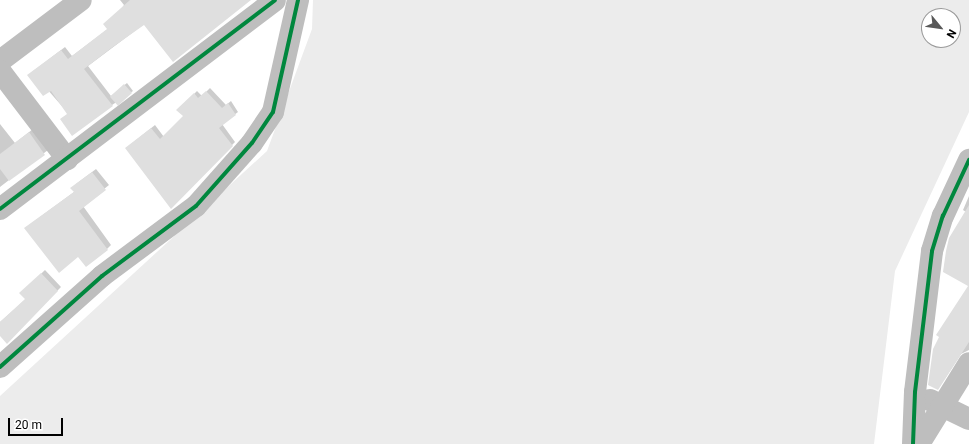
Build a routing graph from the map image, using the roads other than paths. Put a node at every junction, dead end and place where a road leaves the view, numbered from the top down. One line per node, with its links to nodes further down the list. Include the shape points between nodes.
1 (81, 0): 4 (street)
2 (276, 0): 6 (street)
3 (298, 0): 10 (street, via 273,112 252,143 196,206 102,276)
4 (0, 61)
5 (0, 71): 6 (street)
6 (67, 160): 8 (street)
7 (969, 160): 11 (street, via 943,216 932,251)
8 (0, 209)
9 (969, 363): 12 (street)
10 (0, 367)
11 (915, 392): 12 (street); 14 (street)
12 (942, 406): 13 (street); 15 (street)
13 (969, 419)
14 (913, 444)
15 (919, 444)

